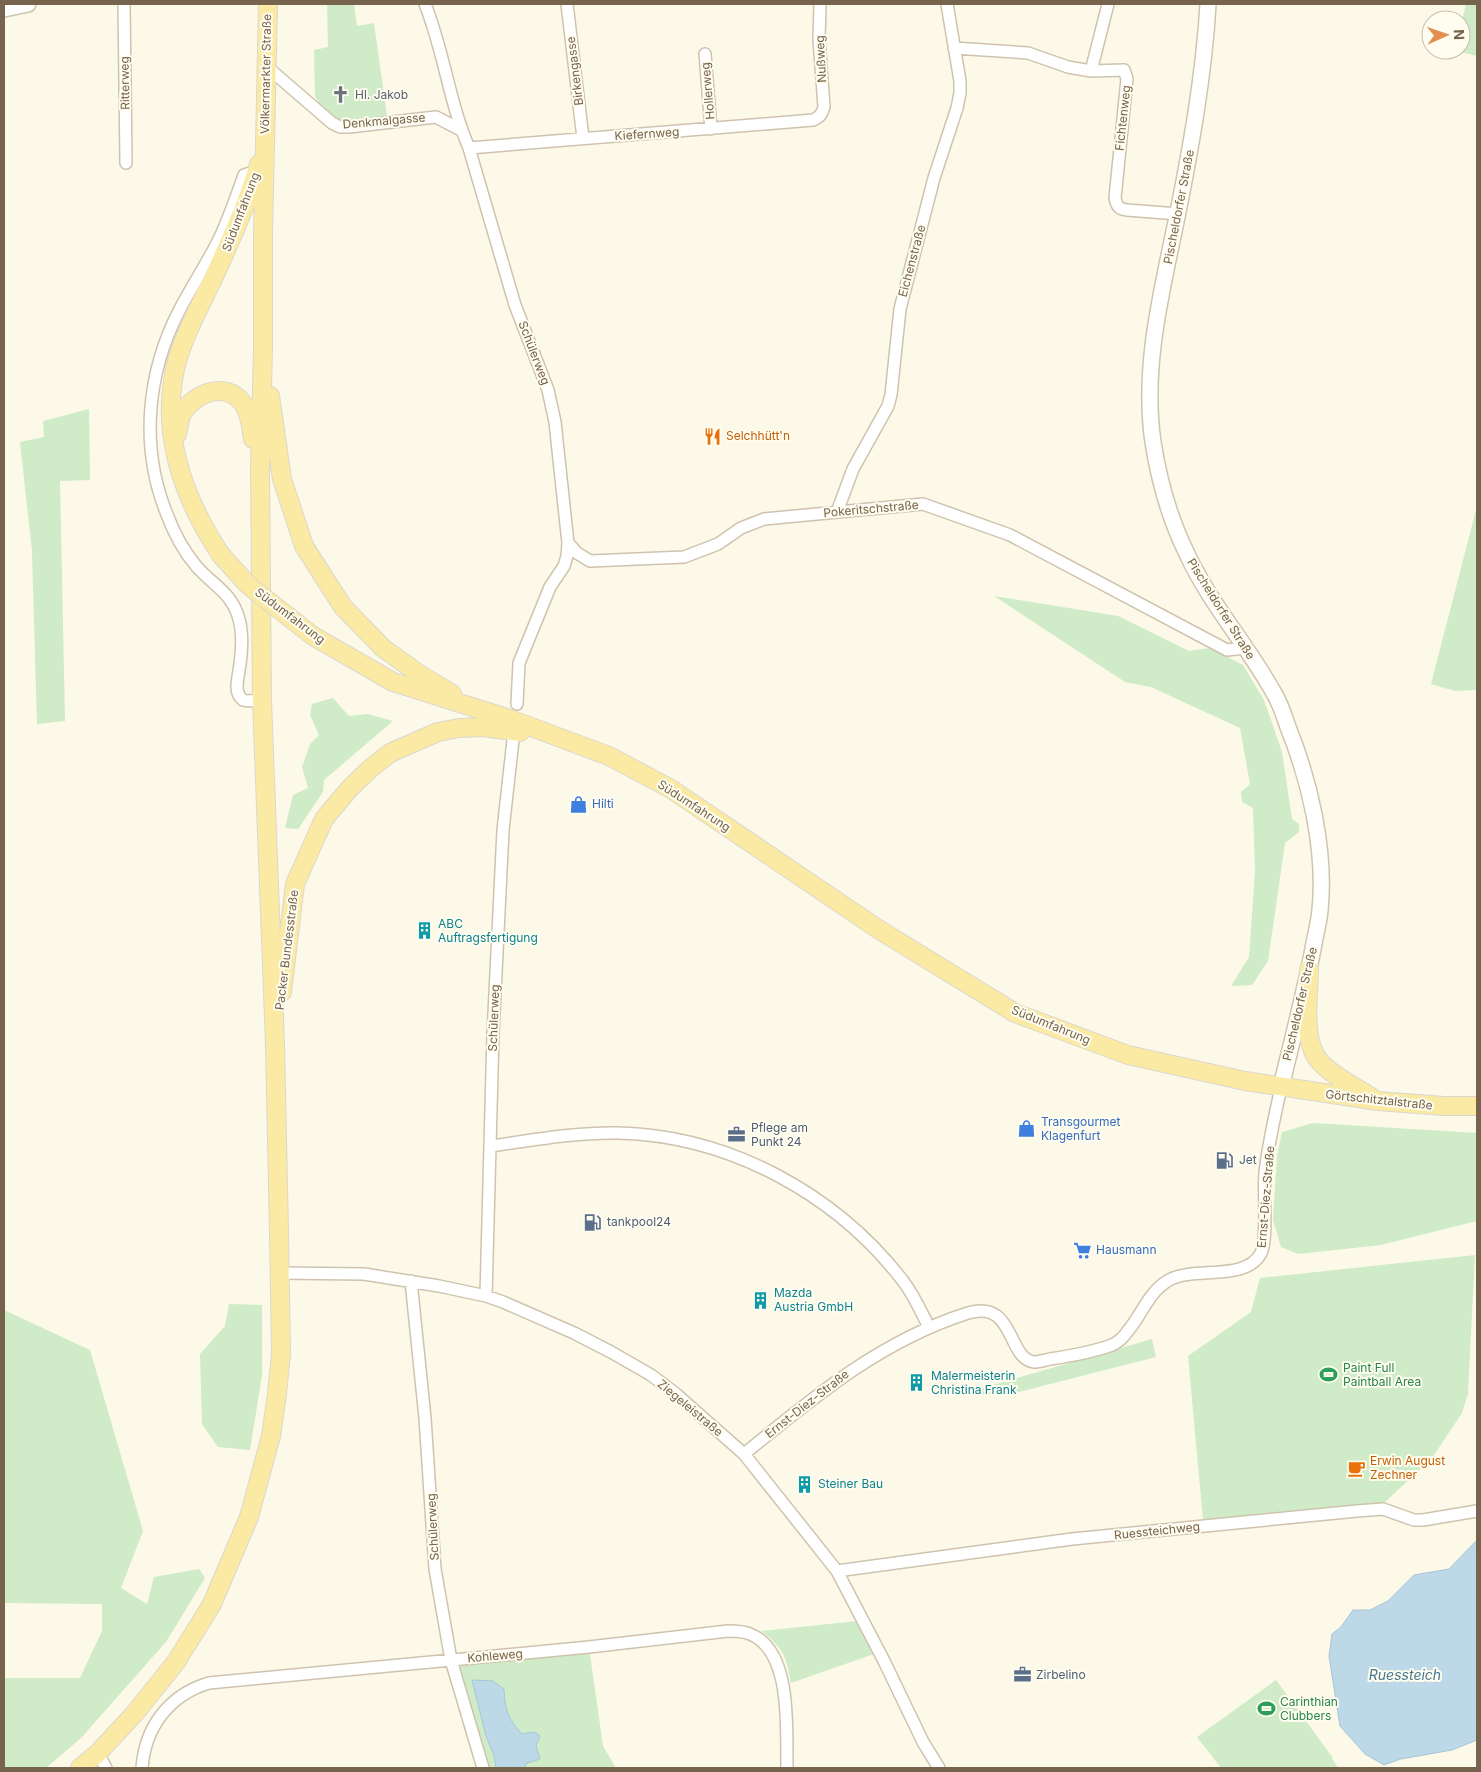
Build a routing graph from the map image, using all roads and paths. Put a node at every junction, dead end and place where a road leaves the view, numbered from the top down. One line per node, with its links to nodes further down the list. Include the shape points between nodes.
1 (28, 4): 10 (main road)
2 (124, 4): 23 (street, Ritterweg)
3 (268, 4): 13 (main road, Völkermarkter Straße)
4 (425, 4): 15 (street, Schülerweg, via 434,25)
5 (567, 4): 20 (street, Birkengasse)
6 (820, 4): 16 (street, Nußweg)
7 (947, 4): 11 (street, Eichenstraße)
8 (1108, 4): 14 (street)
9 (1208, 4): 25 (main road, Pischeldorfer Straße, via 1195,121)
10 (4, 9)
11 (954, 48): 14 (street, via 1028,54); 29 (street, Eichenstraße, via 960,93 900,309 891,395 853,468)
12 (705, 54): 18 (street, Hollerweg)
13 (266, 66): 17 (street, Denkmalgasse, via 332,123 340,126); 21 (main road, Völkermarkter Straße)
14 (1091, 71): 25 (street, Fichtenweg, via 1124,70 1127,79 1115,198 1117,206 1126,210)
15 (453, 101): 17 (street); 19 (street, Schülerweg)
16 (822, 113): 18 (street, Kiefernweg, via 813,120)
17 (436, 117): 19 (street, Denkmalgasse)
18 (711, 129): 20 (street, Kiefernweg)
19 (461, 130): 22 (street, Schülerweg)
20 (583, 138): 22 (street, Kiefernweg)
21 (265, 144): 24 (main road, Südumfahrung); 26 (main road, Völkermarkter Straße)
22 (469, 148): 30 (street, Schülerweg, via 515,305 548,390 556,422)
23 (126, 162)
24 (257, 170): 27 (main road, Südumfahrung, via 238,227 185,338 176,364 171,417); 34 (street, via 244,175 221,236 163,348 151,399 150,441 156,482 174,530 198,568 229,597 234,606 242,635 238,693 246,701)
25 (1178, 214): 33 (main road, Pischeldorfer Straße, via 1151,353 1153,440 1160,479 1188,557)
26 (263, 349): 28 (main road); 36 (main road, via 282,479 304,546 343,607 383,648)
27 (174, 449): 28 (main road, Südumfahrung, via 182,414 190,404 210,391 222,391 242,402); 36 (main road, Südumfahrung, bridge, via 189,500 204,530 248,585 313,636 393,682)
28 (260, 469): 34 (main road)
29 (837, 512): 31 (street, Pokeritschstraße, via 764,519 741,528 718,544 684,557); 33 (street, Pokeritschstraße, via 923,504 1010,535 1227,650)
30 (568, 543): 31 (street); 32 (street, Schülerweg)
31 (590, 561): 32 (street, Pokeritschstraße)
32 (564, 566): 35 (street, Schülerweg, via 550,587 519,663)
33 (1246, 648): 39 (main road, Pischeldorfer Straße, via 1276,697 1298,750 1313,807 1321,879 1320,910)
34 (262, 700): 40 (main road)
35 (517, 704)
36 (478, 710): 38 (main road, Südumfahrung)
37 (512, 740): 44 (street, Schülerweg, via 503,830)
38 (578, 745): 40 (main road, Packer Bundesstraße, via 508,729 452,730 390,753 350,788 324,819 295,884); 41 (main road, Südumfahrung, via 609,756 671,789 878,929 1015,1013 1128,1055)
39 (1309, 969): 41 (main road, Pischeldorfer Straße); 42 (main road, via 1308,1023 1314,1053 1331,1072)
40 (275, 1045): 45 (main road)
41 (1281, 1087): 42 (main road, Görtschitztalstraße); 48 (street, Ernst-Diez-Straße, via 1265,1173 1264,1241 1261,1253 1252,1263 1238,1269 1171,1279 1153,1292 1128,1332 1114,1344 1067,1357 1033,1362 1022,1356 1002,1319 988,1312 970,1312)
42 (1378, 1101): 43 (main road, Görtschitztalstraße)
43 (1477, 1106)
44 (491, 1146): 47 (street, Schülerweg); 48 (street, via 577,1135 643,1135 703,1147 766,1170 819,1200 862,1237 903,1282)
45 (280, 1273): 46 (street, Ziegeleistraße, via 364,1274); 53 (main road, via 281,1354 277,1394 271,1436 249,1517 212,1604 176,1662)
46 (411, 1281): 47 (street, Ziegeleistraße); 52 (street, Schülerweg, via 426,1428 435,1569)
47 (486, 1296): 49 (street, Ziegeleistraße, via 574,1333 651,1376 704,1417)
48 (929, 1327): 49 (street, Ernst-Diez-Straße, via 835,1381)
49 (744, 1454): 51 (street, Ziegeleistraße)
50 (1477, 1512): 51 (street, Ruessteichweg, via 1414,1520 1383,1510 1348,1512 1072,1539)
51 (836, 1572): 58 (street, Ziegeleistraße)
52 (452, 1660): 55 (street, Kohleweg, via 227,1680 197,1687 173,1702 154,1725 147,1739); 56 (street, Schülerweg); 57 (street, Kohleweg, via 728,1631 750,1634 770,1651 781,1675 786,1710)
53 (102, 1761): 54 (main road)
54 (80, 1768)
55 (142, 1768)
56 (483, 1768)
57 (787, 1768)
58 (938, 1768)

